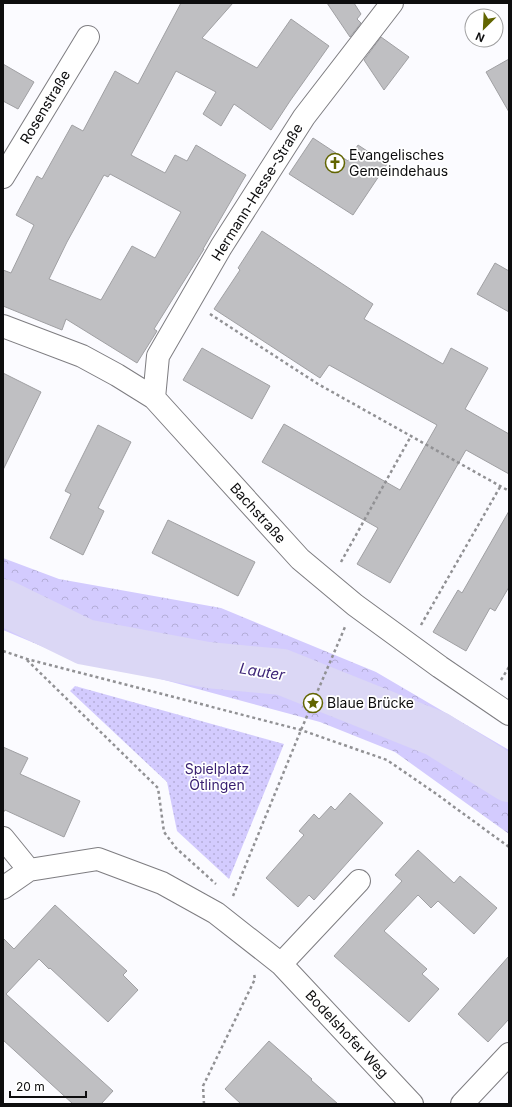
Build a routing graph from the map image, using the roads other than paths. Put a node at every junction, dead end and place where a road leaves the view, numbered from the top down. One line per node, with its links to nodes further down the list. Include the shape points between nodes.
1 (392, 3): 5 (street, Hermann-Hesse-Straße, via 304,117 221,247 158,356)
2 (88, 37): 3 (street, Rosenstraße)
3 (3, 177)
4 (3, 326): 5 (street, Bachstraße, via 82,356)
5 (154, 398): 6 (street, Bachstraße, via 300,559 355,605)
6 (509, 714)
7 (3, 838): 8 (street)
8 (29, 870): 10 (street, Bodelshofer Weg); 11 (street, Bodelshofer Weg, via 98,859 162,883 220,916)
9 (359, 881): 11 (street)
10 (3, 888)
11 (281, 964): 13 (street, Bodelshofer Weg)
12 (509, 1054): 14 (street)
13 (412, 1104)
14 (462, 1104)

